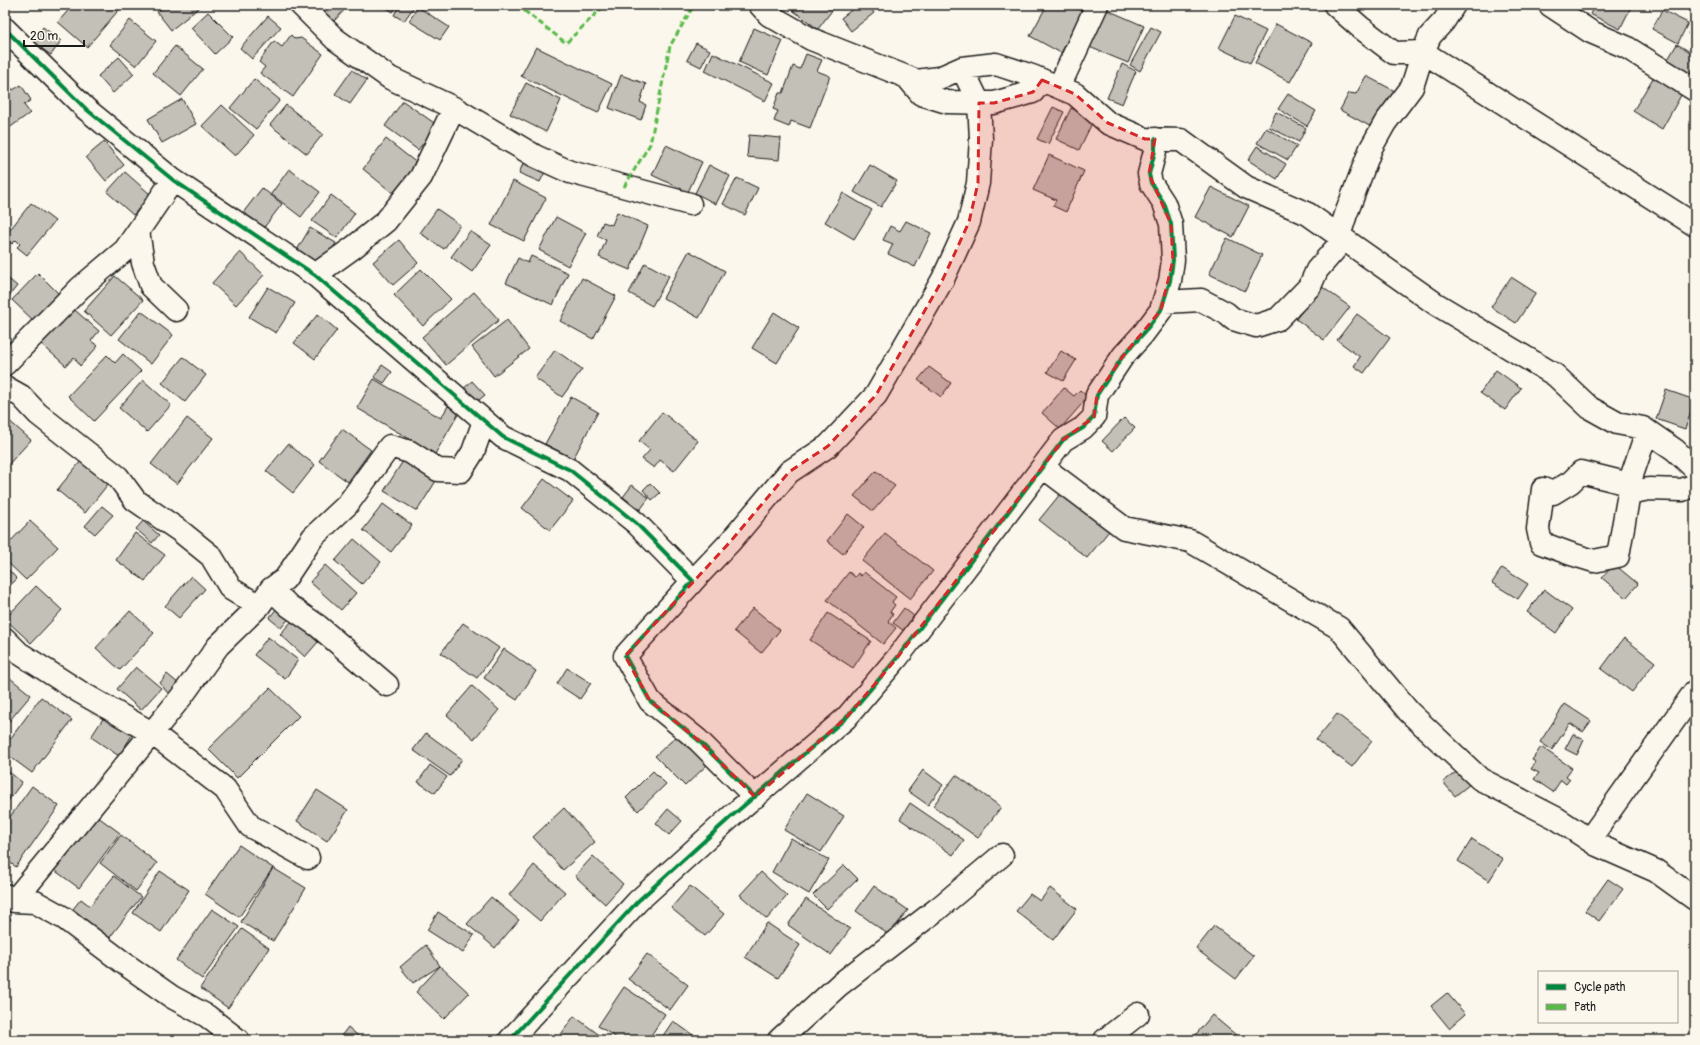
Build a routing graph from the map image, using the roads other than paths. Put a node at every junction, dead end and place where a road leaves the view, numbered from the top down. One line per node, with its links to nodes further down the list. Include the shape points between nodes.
1 (301, 5): 14 (street, via 335,39 390,78)
2 (760, 5): 10 (street, via 769,15 811,39)
3 (1097, 5): 11 (street)
4 (1335, 5): 8 (street, via 1394,53)
5 (1454, 5): 8 (street, via 1430,36)
6 (1550, 5): 12 (street, via 1590,32 1626,46)
7 (5, 29): 16 (street, via 86,109)
8 (1423, 52): 18 (street); 20 (street, via 1412,87 1371,148 1346,214)
9 (962, 68): 10 (street, via 939,78 917,81); 11 (street, via 996,64); 13 (street)
10 (907, 77): 13 (street, via 921,94 947,102)
11 (1051, 84): 13 (street, via 994,103); 15 (street, via 1075,94 1108,123 1145,139)
12 (1695, 90)
13 (980, 103): 31 (street, via 978,183 969,222 943,279 876,395 828,446 789,472)
14 (454, 108): 17 (street, via 535,156 570,172); 21 (street, via 421,177 386,221)
15 (1155, 139): 20 (street, via 1181,140 1246,187 1308,214); 22 (street, via 1149,174 1150,183 1164,203 1171,224 1174,260)
16 (173, 180): 19 (street); 21 (street)
17 (690, 204)
18 (1695, 225)
19 (138, 231): 23 (street, via 143,263 151,286); 24 (street, via 125,250 80,288)
20 (1342, 237): 22 (street, via 1317,270 1310,286 1278,319 1256,326 1233,320 1226,313 1201,300); 27 (street, via 1436,304 1555,375 1590,408 1617,423)
21 (315, 275): 26 (street)
22 (1164, 302): 28 (street, via 1161,310 1123,356 1097,395 1094,417 1083,428 1063,440)
23 (176, 310)
24 (5, 364)
25 (5, 387): 32 (street, via 21,396 38,414 118,477 135,500 180,531 210,556 231,589)
26 (484, 421): 31 (street, via 504,437 570,470 636,523); 32 (street, via 473,452 461,471 438,470 410,452 390,446 347,505 313,537 285,579)
27 (1647, 431): 29 (street, via 1675,450); 30 (street, via 1629,484 1581,472 1553,493 1543,489 1538,529 1541,543 1594,561 1618,556 1629,493 1649,489 1682,490)
28 (1043, 468): 37 (street, via 897,658 851,712); 38 (street, via 1124,528 1190,541 1339,628 1409,712 1480,779 1556,818)
29 (1695, 469)
30 (1695, 485)
31 (693, 581): 37 (street, via 625,656 650,702 698,740)
32 (265, 598): 34 (street, via 289,606 318,626); 36 (street, via 218,646)
33 (5, 639): 36 (street, via 19,653)
34 (387, 685)
35 (1695, 691): 38 (street)
36 (152, 733): 40 (street, via 225,789 250,826); 41 (street)
37 (755, 797): 45 (street, via 638,901)
38 (1589, 840): 42 (street, via 1656,871)
39 (1002, 855): 46 (street, via 840,985)
40 (308, 858)
41 (9, 898): 44 (street, via 35,902 64,918 166,993 207,1016)
42 (1695, 899)
43 (1138, 1014): 47 (street)
44 (238, 1040)
45 (510, 1040)
46 (779, 1040)
47 (1105, 1040)

